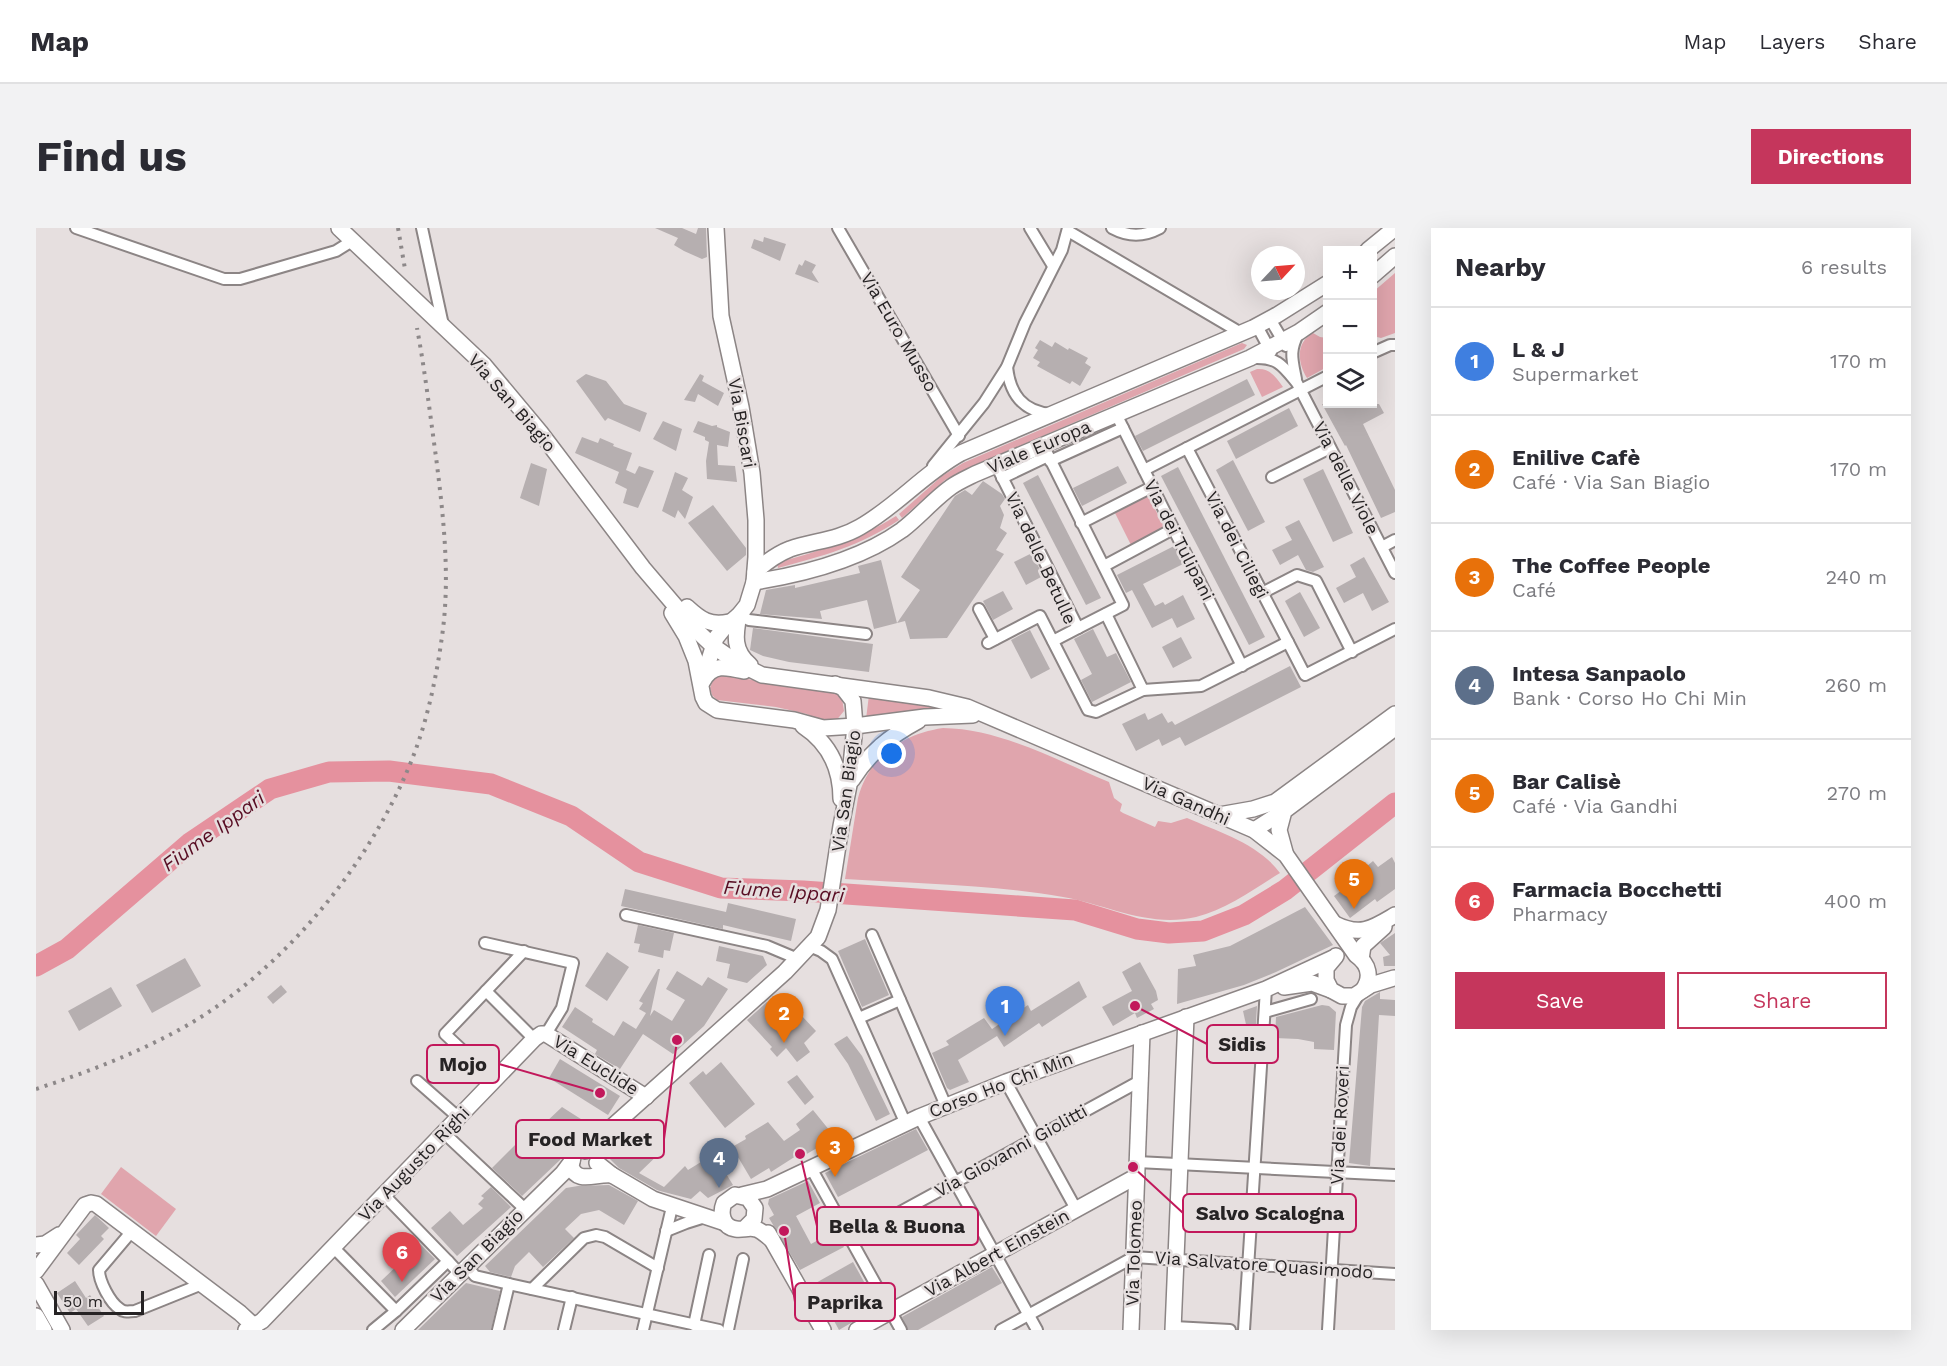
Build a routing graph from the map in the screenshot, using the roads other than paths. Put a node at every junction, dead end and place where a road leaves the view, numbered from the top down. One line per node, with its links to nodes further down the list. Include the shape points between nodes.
1 (76, 228): 11 (street, via 224,279 240,279 336,251)
2 (339, 228): 11 (main road, Via San Biagio)
3 (422, 228): 19 (street)
4 (716, 228): 42 (main road, Via Biscari, via 721,316 747,439)
5 (838, 228): 31 (street, Via Euro Musso)
6 (1030, 228): 14 (street)
7 (1112, 228): 8 (street, via 1129,235)
8 (1160, 228)
9 (1395, 228): 12 (main road)
10 (1068, 229): 14 (street); 20 (street)
11 (352, 241): 19 (main road, Via San Biagio)
12 (1373, 246)
13 (1395, 256): 15 (main road)
14 (1053, 266): 25 (street)
15 (1377, 272)
16 (1323, 286): 18 (main road, Viale Europa)
17 (1323, 315): 22 (main road, Viale Europa, via 1299,332)
18 (1264, 322): 20 (main road, Viale Europa); 22 (street); 24 (street)
19 (444, 328): 47 (main road, Via San Biagio, via 507,392)
20 (1241, 333): 28 (main road, Viale Europa)
21 (1395, 345): 23 (street)
22 (1287, 348): 24 (main road, Viale Europa); 27 (street)
23 (1377, 351)
24 (1272, 355): 27 (street); 29 (main road, Viale Europa, via 1250,358)
25 (1007, 367): 28 (street, via 1008,382 1026,406); 31 (street)
26 (1323, 378): 27 (street)
27 (1299, 387): 32 (street); 33 (street, Via delle Viole)
28 (1054, 414): 38 (main road, Viale Europa, via 961,453)
29 (1116, 414): 30 (street, Via dei Tulipani); 34 (main road, Viale Europa)
30 (1123, 428): 34 (street); 35 (street, Via dei Tulipani)
31 (959, 436): 38 (street)
32 (1187, 448): 35 (street); 50 (street, Via dei Ciliegi)
33 (1330, 448): 37 (street); 44 (street, Via delle Viole)
34 (1047, 454): 36 (main road, Viale Europa); 40 (street)
35 (1144, 470): 39 (street, Via dei Tulipani)
36 (999, 471): 49 (main road, Viale Europa, via 952,486 906,526 870,549 778,578); 54 (street, Via delle Betulle)
37 (1272, 477)
38 (922, 478): 45 (main road, Viale Europa, via 890,507 857,529)
39 (1152, 487): 40 (street); 41 (street, Via dei Tulipani)
40 (1082, 523): 46 (street)
41 (1173, 529): 46 (street); 61 (street, Via dei Tulipani)
42 (756, 537): 45 (main road, via 765,544); 49 (main road, Via Biscari)
43 (1395, 540): 44 (street)
44 (1382, 547): 48 (street, Via delle Viole)
45 (788, 550): 49 (main road, Viale Europa, via 765,563)
46 (1104, 566): 52 (street, via 1123,605)
47 (643, 568): 53 (main road, via 701,620 711,624); 59 (main road); 64 (main road, via 686,636)
48 (1395, 573)
49 (755, 577): 53 (main road, Via Biscari, via 747,605)
50 (1262, 593): 58 (street, Via dei Ciliegi); 60 (street, via 1297,574 1316,581)
51 (979, 609): 57 (street, Via delle Betulle, via 991,641 1040,616)
52 (1106, 614): 54 (street); 65 (street)
53 (734, 618): 56 (street); 59 (main road); 62 (main road, via 739,653)
54 (1078, 628): 57 (street, Via delle Betulle)
55 (1395, 629): 60 (street)
56 (866, 634)
57 (1053, 641): 65 (street, Via delle Betulle, via 1088,710 1096,712)
58 (1288, 642): 60 (street, via 1305,675); 61 (street, Via delle Betulle)
59 (713, 646): 62 (main road); 64 (main road)
60 (1352, 652)
61 (1242, 666): 65 (street, Via delle Betulle, via 1201,686)
62 (762, 675): 63 (main road, Via Gandhi); 64 (main road, Via Gandhi, via 719,667 707,674)
63 (832, 683): 67 (main road, Via Gandhi, via 929,698); 70 (main road, Via San Biagio, via 843,688 853,702)
64 (702, 684): 69 (main road, via 706,703 717,710)
65 (1143, 690)
66 (1395, 714): 73 (main road)
67 (988, 716): 68 (main road); 74 (main road, Via Gandhi)
68 (925, 717): 70 (main road); 72 (main road, via 878,747)
69 (794, 720): 70 (main road, via 823,728); 75 (main road, via 830,750 841,789)
70 (855, 726): 72 (main road, Via San Biagio)
71 (1395, 728): 73 (main road)
72 (849, 785): 75 (main road, Via San Biagio)
73 (1279, 806): 74 (main road); 76 (main road, via 1259,816); 77 (main road, via 1279,837)
74 (1216, 815): 76 (main road, Via Gandhi)
75 (841, 826): 83 (main road, Via San Biagio, via 828,910 818,937)
76 (1254, 830): 77 (main road, Via Gandhi)
77 (1290, 860): 85 (main road, Via Gandhi)
78 (626, 915): 86 (street, via 767,946)
79 (1395, 916): 80 (main road); 85 (main road, via 1361,951)
80 (1373, 928): 85 (main road); 85 (main road, via 1354,931)
81 (872, 935): 93 (street)
82 (485, 943): 84 (street)
83 (809, 946): 86 (main road); 96 (street, via 832,959)
84 (524, 951): 90 (street); 98 (street, Via Augusto Righi, via 573,963 562,1008)
85 (1348, 951): 87 (main road, via 1374,972); 88 (main road); 89 (main road, via 1329,963 1325,974); 91 (main road, via 1368,979)
86 (798, 959): 103 (main road)
87 (1394, 978): 91 (main road)
88 (1266, 989): 89 (main road, via 1303,983); 94 (street); 95 (main road, Corso Ho Chi Min)
89 (1331, 990): 91 (main road, via 1347,997)
90 (486, 991): 98 (street, Via Euclide); 99 (street, via 445,1034)
91 (1361, 992): 114 (street, Via dei Roveri, via 1346,1025)
92 (1311, 999): 94 (street)
93 (900, 1000): 96 (street); 104 (street)
94 (1265, 1012): 112 (street)
95 (1186, 1017): 97 (main road, Corso Ho Chi Min); 110 (main road)
96 (859, 1018): 106 (street)
97 (1142, 1033): 101 (main road, Via Tolomeo); 102 (main road, Corso Ho Chi Min)
98 (540, 1037): 99 (main road, Via Augusto Righi); 103 (main road, Via Euclide)
99 (494, 1080): 105 (main road, Via Augusto Righi)
100 (417, 1081): 105 (street)
101 (1140, 1081): 108 (street, Via Giovanni Giolitti); 113 (main road, Via Tolomeo)
102 (1006, 1082): 104 (main road, Corso Ho Chi Min); 108 (street)
103 (646, 1096): 109 (main road, Via San Biagio, via 601,1138)
104 (946, 1106): 106 (main road, Corso Ho Chi Min)
105 (458, 1117): 107 (main road, Via Augusto Righi)
106 (912, 1119): 111 (main road, Corso Ho Chi Min); 116 (street)
107 (444, 1133): 118 (main road, Via Augusto Righi); 123 (street)
108 (1036, 1137): 116 (street, Via Giovanni Giolitti); 124 (street)
109 (590, 1165): 117 (main road); 117 (main road, Via San Biagio, via 576,1154); 121 (main road)
110 (1180, 1165): 112 (street); 113 (street); 139 (main road)
111 (811, 1168): 119 (main road, Corso Ho Chi Min, via 767,1189); 131 (street)
112 (1256, 1168): 114 (street); 141 (street)
113 (1137, 1169): 124 (main road, Via Albert Einstein); 137 (main road, Via Tolomeo)
114 (1337, 1172): 115 (street); 144 (street, Via dei Roveri)
115 (1395, 1175)
116 (955, 1182): 131 (street, Via Giovanni Giolitti); 135 (street)
117 (552, 1183): 123 (main road, Via San Biagio)
118 (384, 1195): 134 (main road, Via Augusto Righi); 140 (street)
119 (742, 1195): 120 (main road); 122 (main road)
120 (724, 1203): 125 (main road); 126 (main road)
121 (672, 1207): 125 (main road); 129 (street)
122 (755, 1208): 127 (main road, via 754,1219); 132 (main road)
123 (525, 1209): 143 (main road, Via San Biagio)
124 (1076, 1209): 135 (main road, Via Albert Einstein)
125 (704, 1215): 126 (main road); 129 (street)
126 (725, 1222): 127 (main road, via 737,1229)
127 (744, 1228): 132 (main road, via 761,1231)
128 (132, 1231): 130 (main road, via 91,1203); 148 (main road); 148 (street, via 99,1270 100,1282 118,1309 135,1311)
129 (666, 1231): 142 (street)
130 (63, 1232): 133 (main road, via 45,1244); 145 (main road)
131 (850, 1239): 154 (street)
132 (772, 1240): 168 (main road)
133 (36, 1245)
134 (333, 1247): 153 (street); 158 (main road, Via Augusto Righi)
135 (995, 1254): 154 (main road, Via Albert Einstein); 156 (street)
136 (709, 1255): 157 (street)
137 (1134, 1257): 139 (street, Via Salvatore Quasimodo); 156 (street); 173 (main road, Via Tolomeo)
138 (743, 1259): 167 (street)
139 (1176, 1260): 141 (street, Via Salvatore Quasimodo); 159 (main road)
140 (448, 1261): 143 (street); 153 (street)
141 (1250, 1265): 144 (street, Via Salvatore Quasimodo); 175 (street)
142 (658, 1268): 151 (street, via 605,1236 596,1235 584,1238); 155 (street)
143 (463, 1270): 149 (street); 162 (main road, Via San Biagio)
144 (1332, 1270): 146 (street, Via Salvatore Quasimodo); 176 (street, Via dei Roveri)
145 (36, 1271)
146 (1395, 1274)
147 (36, 1276): 150 (main road)
148 (202, 1284): 158 (main road, via 240,1313)
149 (509, 1284): 151 (street); 163 (street)
150 (39, 1289): 160 (main road)
151 (532, 1289): 152 (street)
152 (572, 1297): 155 (street); 164 (street)
153 (396, 1311): 161 (street)
154 (891, 1312): 169 (main road, Via Albert Einstein); 170 (street)
155 (647, 1314): 157 (street); 165 (street)
156 (1029, 1315): 171 (street); 172 (street)
157 (694, 1325): 166 (street)
158 (253, 1329)
159 (1174, 1329): 174 (street)
160 (62, 1330)
161 (373, 1330)
162 (403, 1330)
163 (498, 1330)
164 (564, 1330)
165 (644, 1330)
166 (718, 1330)
167 (728, 1330)
168 (823, 1330)
169 (857, 1330)
170 (901, 1330)
171 (1001, 1330)
172 (1037, 1330)
173 (1131, 1330)
174 (1230, 1330)
175 (1244, 1330)
176 (1328, 1330)

